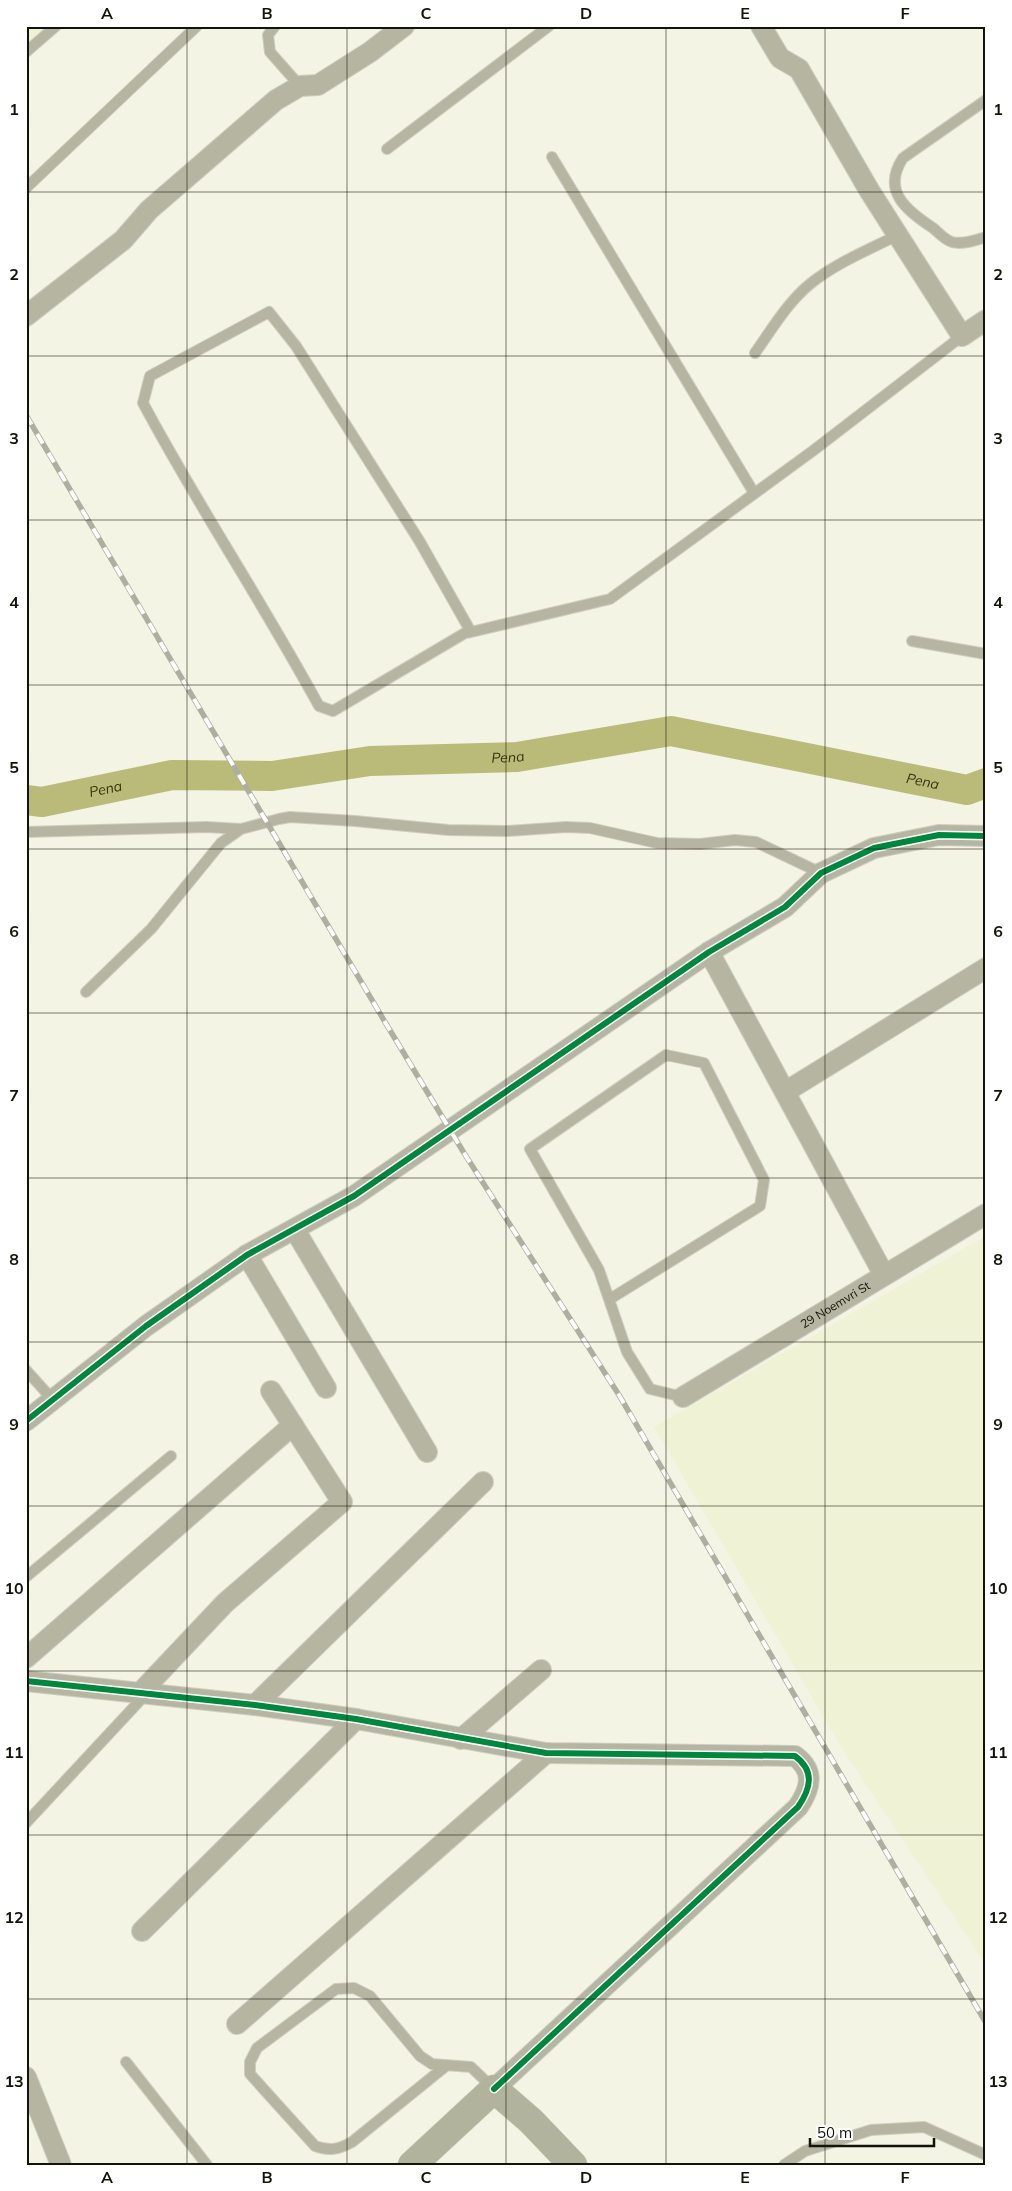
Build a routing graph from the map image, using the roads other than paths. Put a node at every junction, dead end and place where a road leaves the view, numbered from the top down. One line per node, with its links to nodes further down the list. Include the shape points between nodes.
1 (56, 26): 7 (lane)
2 (275, 26): 8 (lane, via 268,35 270,52)
3 (404, 26): 8 (street, via 318,86)
4 (549, 26): 10 (lane)
5 (761, 26): 13 (street, via 780,58 799,69)
6 (196, 27): 12 (lane)
7 (26, 52)
8 (300, 86): 15 (street, via 276,100 236,133 149,210 123,240)
9 (986, 100): 14 (lane, via 903,158 896,170 894,188 908,211 952,242 971,242)
10 (387, 149)
11 (552, 157): 19 (lane)
12 (26, 188)
13 (898, 235): 17 (street); 18 (lane, via 834,267 810,284 786,308)
14 (986, 237)
15 (26, 316)
16 (986, 320): 17 (street)
17 (962, 336): 19 (lane)
18 (755, 353)
19 (754, 492): 20 (lane, via 610,599)
20 (471, 632): 20 (lane, via 333,711 319,706 174,461 143,402 150,376 269,312 296,346 420,542)
21 (912, 641): 22 (lane)
22 (986, 654)
23 (241, 829): 24 (lane); 26 (lane, via 290,818 448,830 590,828 657,843 756,842); 29 (lane, via 221,843 151,929)
24 (26, 832)
25 (986, 836): 26 (street, via 940,835 874,848)
26 (821, 873): 27 (street, via 785,907)
27 (709, 952): 30 (street); 32 (street, via 354,1196)
28 (986, 968): 30 (street)
29 (86, 992)
30 (785, 1092): 34 (street)
31 (986, 1214): 34 (street, 29 Noemvri St)
32 (295, 1230): 33 (street); 43 (street)
33 (247, 1255): 37 (street); 40 (street, via 146,1326)
34 (884, 1275): 39 (street, 29 Noemvri St)
35 (610, 1299): 35 (lane, via 599,1270 530,1149 666,1055 704,1063 764,1180 760,1206); 39 (lane, via 627,1352 650,1389)
36 (26, 1370): 40 (lane)
37 (326, 1388)
38 (271, 1392): 42 (street)
39 (683, 1397)
40 (53, 1400): 41 (street)
41 (26, 1421)
42 (293, 1425): 47 (street); 50 (street, via 342,1502 224,1603)
43 (428, 1452)
44 (171, 1456): 46 (lane)
45 (483, 1482): 51 (street)
46 (26, 1577)
47 (26, 1658)
48 (541, 1670): 53 (street)
49 (26, 1681): 50 (street)
50 (143, 1693): 51 (street); 55 (lane)
51 (255, 1705): 52 (street)
52 (356, 1719): 53 (street); 56 (street)
53 (461, 1739): 54 (street)
54 (546, 1753): 57 (street); 61 (street, via 795,1756 808,1771 809,1786 798,1807)
55 (26, 1823)
56 (142, 1931)
57 (237, 2024)
58 (126, 2062): 64 (lane)
59 (447, 2065): 59 (lane, via 352,2142 329,2150 314,2146 250,2074 250,2062 257,2048 336,1989 354,1988 370,1996 420,2056 432,2064); 61 (lane, via 471,2067)
60 (26, 2077): 63 (street)
61 (494, 2089): 65 (main road); 66 (main road)
62 (986, 2155): 67 (lane, via 924,2128 871,2130 805,2150)
63 (61, 2165)
64 (206, 2165)
65 (412, 2165)
66 (574, 2165)
67 (784, 2165)

